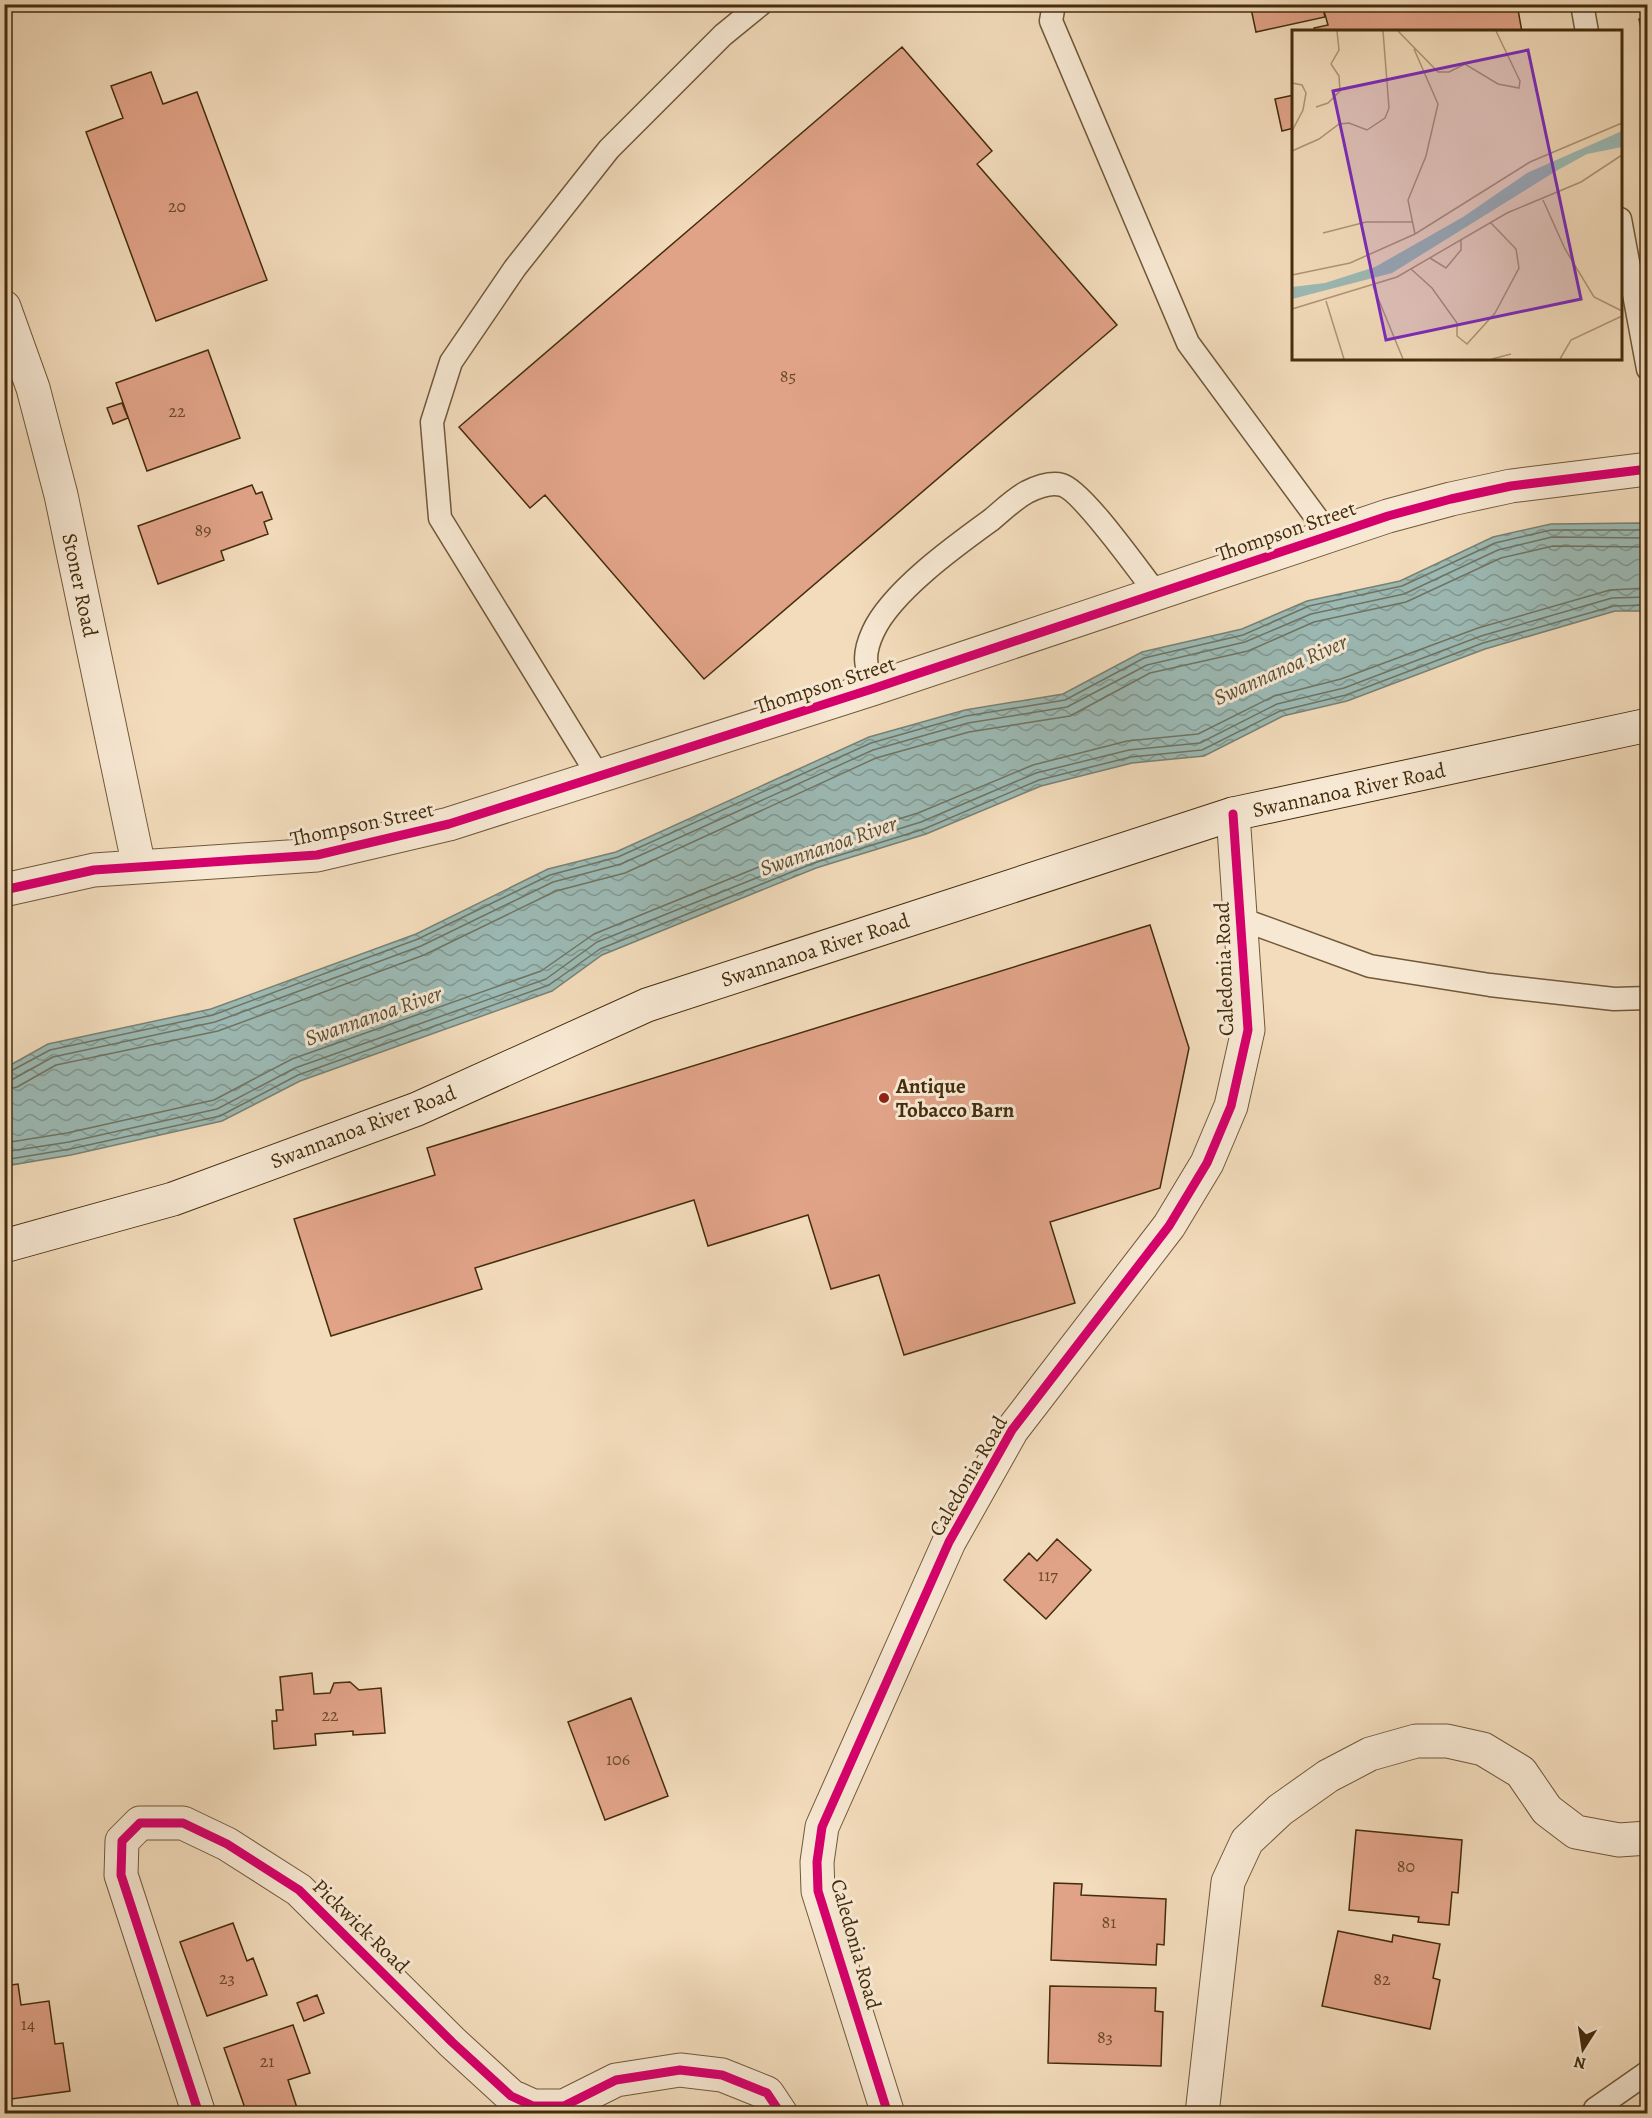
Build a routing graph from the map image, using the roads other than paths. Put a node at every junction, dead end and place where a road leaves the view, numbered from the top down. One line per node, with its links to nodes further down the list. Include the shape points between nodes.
1 (761, 4): 13 (lane, via 723,35 609,149 515,268 451,362 432,422 440,519)
2 (1054, 4): 9 (lane, via 1051,21 1188,343)
3 (1582, 4): 4 (lane)
4 (1587, 30)
5 (1622, 230): 7 (lane)
6 (4, 307): 15 (street, Stoner Road, via 33,388 62,495)
7 (1647, 369)
8 (1647, 469): 9 (street, Thompson Street, via 1511,486 1388,516)
9 (1330, 536): 10 (street, Thompson Street)
10 (1157, 594): 11 (street, Thompson Street); 11 (lane, via 1073,490 1060,484 1045,485 1027,492 937,561 890,606 873,633 864,658)
11 (872, 689): 13 (street, Thompson Street)
12 (1647, 725): 14 (street, Swannanoa River Road)
13 (598, 777): 15 (street, Thompson Street, via 449,824 317,855)
14 (1233, 814): 17 (street, Caledonia Road); 19 (street, Swannanoa River Road, via 647,1005 417,1109 173,1199)
15 (139, 867): 16 (street, Thompson Street, via 94,870)
16 (4, 890)
17 (1240, 919): 18 (lane, via 1370,966 1614,999); 24 (street, Caledonia Road, via 1248,1030 1231,1106 1207,1163 1169,1226 1012,1430 949,1542 822,1827 818,1891)
18 (1647, 998)
19 (4, 1246)
20 (1647, 1838): 25 (street, via 1619,1840 1576,1832 1547,1810 1521,1772 1483,1749 1447,1741 1416,1741 1370,1754 1328,1776 1280,1809 1247,1841 1228,1882)
21 (1647, 2072): 26 (lane, via 1595,2109)
22 (199, 2114): 23 (street, Pickwick Road, via 121,1875 122,1841 140,1823 183,1823 227,1844 299,1890 477,2065 511,2096 533,2106 564,2106 616,2080 680,2070 722,2075 767,2094)
23 (781, 2114)
24 (888, 2114)
25 (1202, 2114)
26 (1594, 2114)

